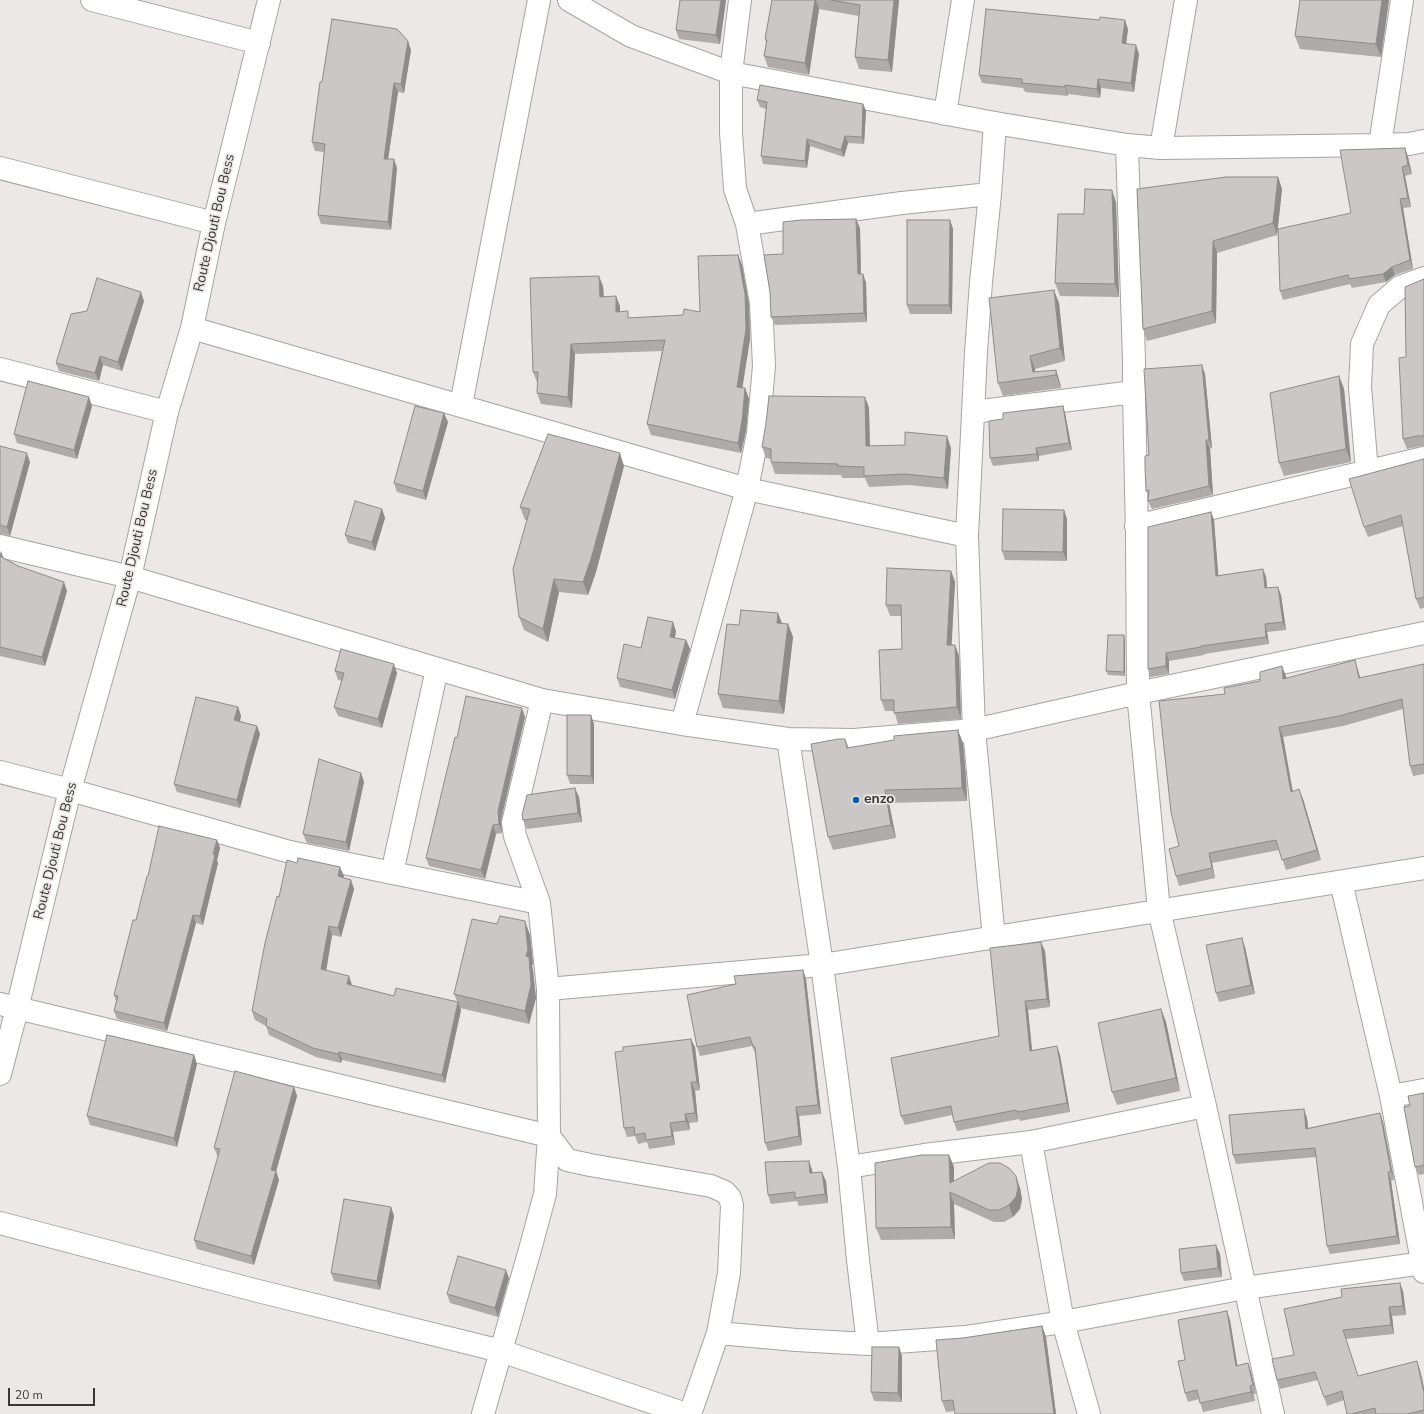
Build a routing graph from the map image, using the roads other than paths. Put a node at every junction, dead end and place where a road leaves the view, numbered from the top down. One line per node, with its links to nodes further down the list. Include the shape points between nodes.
1 (92, 0): 9 (street)
2 (269, 0): 9 (street, Route Djouti Bou Bess)
3 (539, 0): 25 (street)
4 (569, 0): 10 (street, via 631,36)
5 (740, 0): 10 (street)
6 (963, 0): 11 (street)
7 (1186, 0): 16 (street)
8 (1402, 0): 15 (street)
9 (259, 43): 19 (street, Route Djouti Bou Bess)
10 (731, 73): 11 (street); 20 (street, via 735,188)
11 (945, 114): 12 (street)
12 (995, 123): 14 (street); 18 (street)
13 (1424, 141): 15 (street)
14 (1127, 145): 16 (street); 24 (street)
15 (1380, 145): 16 (street)
16 (1161, 148)
17 (0, 168): 19 (street)
18 (990, 194): 20 (street); 27 (street, via 981,282)
19 (214, 223): 22 (street, Route Djouti Bou Bess)
20 (747, 224): 30 (street, via 761,303 764,366 758,433)
21 (1424, 278): 29 (street, via 1400,287 1379,305 1362,344 1360,387)
22 (192, 328): 25 (street); 26 (street, Route Djouti Bou Bess)
23 (0, 369): 26 (street)
24 (1134, 392): 27 (street); 31 (street)
25 (461, 405): 30 (street)
26 (167, 412): 34 (street, Route Djouti Bou Bess)
27 (973, 412): 32 (street)
28 (1424, 458): 29 (street)
29 (1367, 472): 31 (street)
30 (747, 489): 32 (street); 39 (street)
31 (1136, 526): 37 (street)
32 (967, 536): 40 (street)
33 (0, 546): 34 (street)
34 (130, 576): 36 (street); 43 (street, Route Djouti Bou Bess)
35 (1424, 633): 37 (street)
36 (437, 669): 38 (street); 45 (street)
37 (1138, 693): 40 (street); 48 (street)
38 (542, 700): 39 (street); 47 (street, via 513,823 515,836)
39 (682, 724): 41 (street)
40 (974, 730): 41 (street, via 854,740); 49 (street)
41 (788, 739): 50 (street)
42 (0, 772): 43 (street)
43 (70, 790): 45 (street, via 290,852); 52 (street, Route Djouti Bou Bess)
44 (1424, 868): 46 (street)
45 (392, 873): 47 (street)
46 (1341, 882): 48 (street); 55 (street)
47 (539, 903): 51 (street)
48 (1160, 910): 49 (street); 56 (street)
49 (994, 938): 50 (street)
50 (822, 965): 51 (street); 59 (street)
51 (548, 989): 57 (street)
52 (9, 1007): 53 (street, Route Djouti Bou Bess); 57 (street)
53 (0, 1074)
54 (1424, 1090): 55 (street)
55 (1391, 1096): 61 (street)
56 (1205, 1106): 58 (street); 62 (street)
57 (549, 1136): 64 (street, via 567,1160 711,1186 725,1192 732,1205 729,1274); 66 (street, via 545,1194)
58 (1030, 1142): 59 (street); 63 (street)
59 (849, 1167): 65 (street)
60 (0, 1223): 66 (street, via 258,1291)
61 (1423, 1266): 62 (street)
62 (1245, 1288): 63 (street); 71 (street)
63 (1064, 1322): 65 (street, via 965,1337); 70 (street)
64 (718, 1333): 65 (street); 69 (street)
65 (868, 1344)
66 (502, 1351): 67 (street); 68 (street)
67 (483, 1414)
68 (686, 1414)
69 (690, 1414)
70 (1089, 1414)
71 (1273, 1414)

